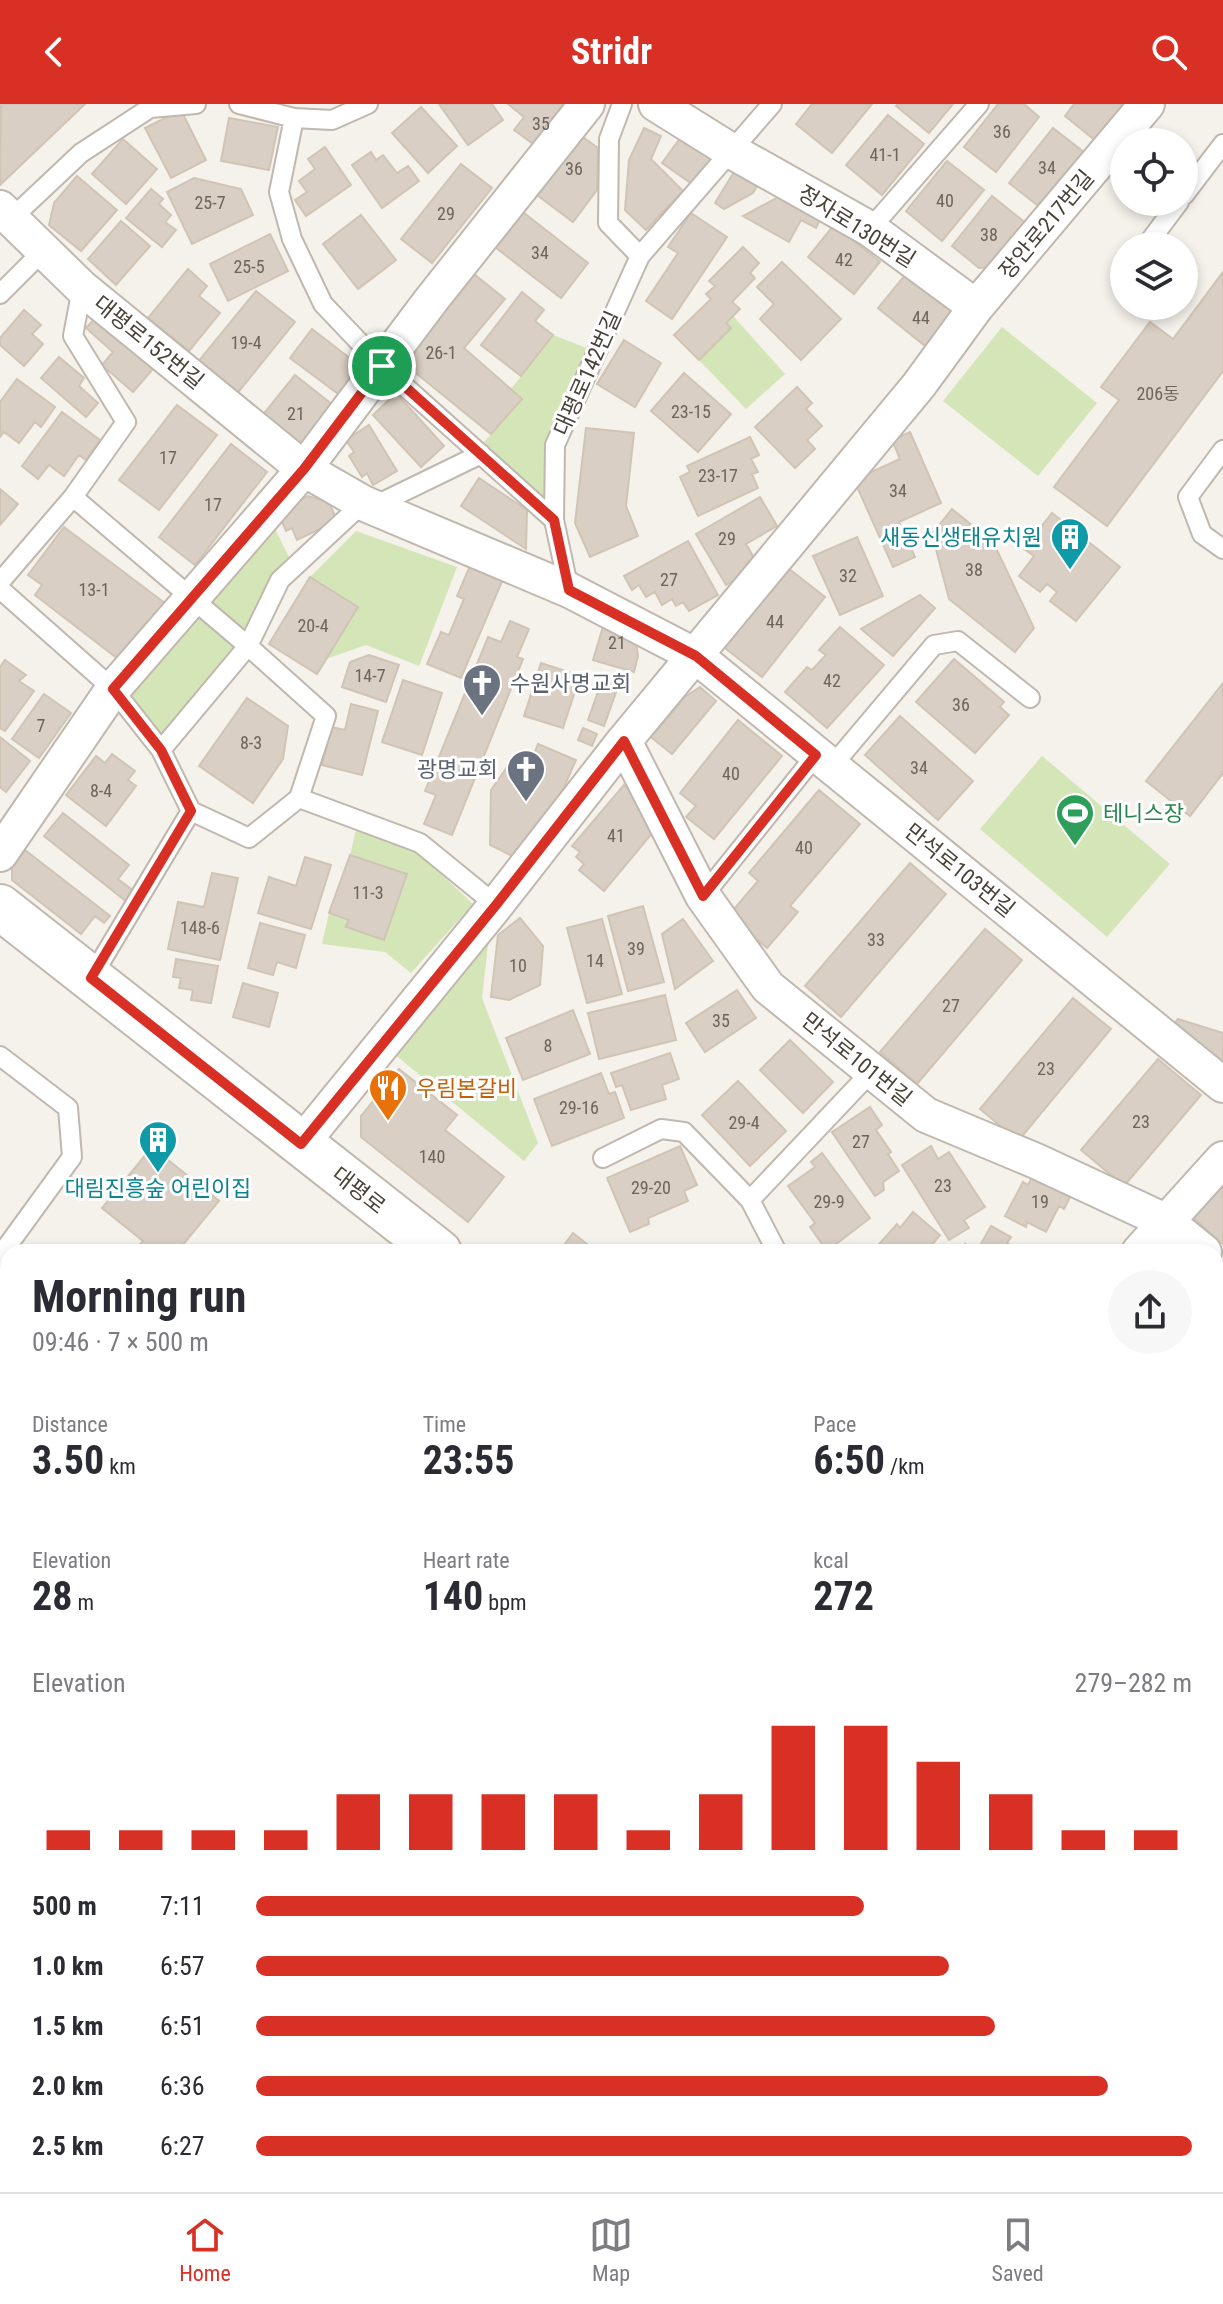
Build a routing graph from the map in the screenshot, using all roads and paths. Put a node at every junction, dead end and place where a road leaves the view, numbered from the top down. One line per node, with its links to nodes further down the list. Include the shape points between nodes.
1 (196, 104): 14 (lane, via 150,108 81,153)
2 (239, 104): 10 (lane)
3 (368, 104): 10 (lane, via 332,120)
4 (587, 104): 21 (street)
5 (622, 104): 17 (lane, via 609,139 608,223)
6 (656, 104): 12 (street, 정자로130번길)
7 (772, 104): 12 (lane)
8 (979, 104): 15 (lane)
9 (1147, 104): 20 (street, 장안로217번길)
10 (294, 118): 21 (lane, via 279,192 292,239 323,304)
11 (1223, 144): 13 (lane)
12 (733, 152): 15 (street, 정자로130번길); 17 (lane)
13 (1198, 177)
14 (6, 213): 16 (street, 대평로152번길)
15 (870, 229): 20 (street, 정자로130번길)
16 (43, 251): 18 (street, 대평로152번길); 19 (lane)
17 (640, 256): 27 (lane, 대평로142번길, via 555,445)
18 (82, 288): 24 (street, 대평로152번길); 25 (lane, via 73,336 126,422)
19 (0, 294)
20 (976, 307): 34 (street, via 919,385)
21 (382, 366): 23 (lane); 24 (street)
22 (1223, 450): 28 (lane, via 1188,497 1202,534)
23 (481, 454): 26 (lane); 27 (lane)
24 (304, 469): 26 (street, 대평로152번길); 32 (street)
25 (73, 497): 29 (lane); 32 (lane)
26 (368, 505): 31 (street, 대평로152번길); 33 (lane, via 280,580)
27 (554, 520): 31 (lane, 대평로142번길)
28 (1223, 549)
29 (0, 582)
30 (0, 589): 35 (lane)
31 (569, 590): 34 (street)
32 (191, 598): 33 (lane); 35 (street)
33 (248, 646): 38 (lane); 40 (lane, via 326,716)
34 (696, 656): 37 (street); 39 (street, 만석로103번길)
35 (113, 689): 38 (lane); 42 (street)
36 (1030, 698): 39 (lane, via 958,641 934,645)
37 (624, 741): 43 (street, 만석로101번길); 44 (street)
38 (161, 750): 41 (lane)
39 (824, 760): 43 (lane); 49 (street, 만석로103번길)
40 (299, 798): 41 (lane, via 249,838); 44 (lane, via 420,843)
41 (191, 811): 46 (lane)
42 (0, 854)
43 (703, 896): 48 (street, 만석로101번길, via 768,987)
44 (496, 905): 50 (street)
45 (0, 907): 46 (street, 대평로)
46 (91, 978): 50 (street, 대평로)
47 (0, 1056): 55 (lane, via 68,1108 72,1157)
48 (872, 1071): 53 (lane); 54 (street, 만석로101번길, via 926,1115)
49 (1223, 1085)
50 (301, 1144): 56 (street, 대평로)
51 (603, 1158): 53 (lane, via 661,1129 684,1132)
52 (1223, 1159): 54 (street)
53 (750, 1200): 57 (lane)
54 (1167, 1222): 58 (street); 59 (street, 만석로101번길)
55 (6, 1235)
56 (429, 1244)
57 (773, 1244)
58 (1146, 1244)
59 (1194, 1244)

